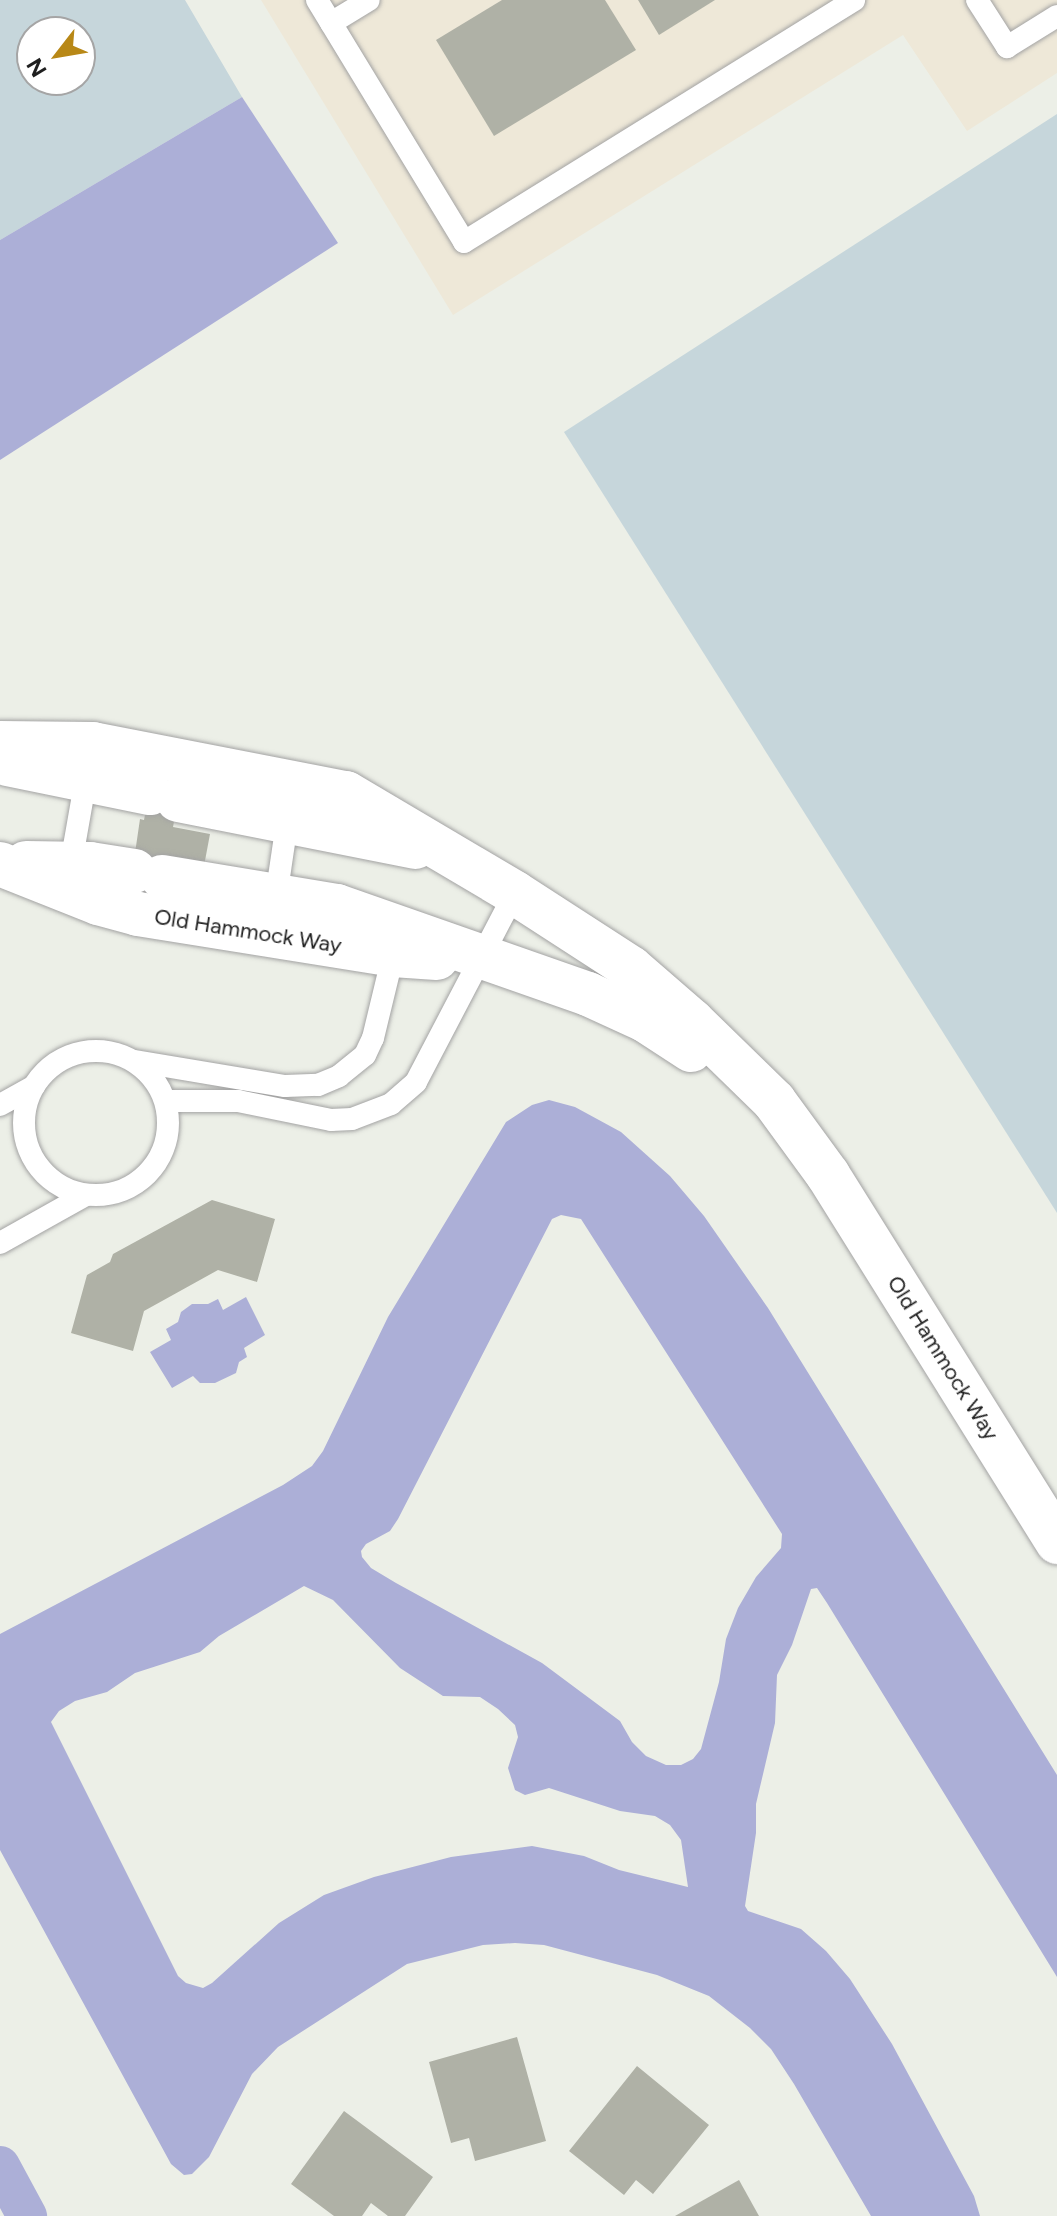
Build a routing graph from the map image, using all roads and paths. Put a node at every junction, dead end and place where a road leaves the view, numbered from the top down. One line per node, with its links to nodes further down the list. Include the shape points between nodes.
1 (317, 0): 6 (lane)
2 (369, 0): 6 (lane)
3 (854, 0): 6 (lane, via 464,242)
4 (977, 0): 5 (lane, via 1007,47)
5 (1057, 16)
6 (331, 23)
7 (0, 743): 9 (street, Old Hammock Way)
8 (0, 762): 9 (street, Old Hammock Way)
9 (89, 762): 10 (street, Old Hammock Way); 10 (street, Old Hammock Way, via 164,796); 12 (lane)
10 (290, 802): 13 (street, Old Hammock Way, via 346,793); 14 (lane)
11 (0, 863): 12 (street, Old Hammock Way)
12 (68, 877): 14 (street, Old Hammock Way, via 148,874); 14 (street, Old Hammock Way, via 138,914)
13 (515, 893): 16 (lane); 21 (street, Old Hammock Way, via 631,968 692,1021 774,1101)
14 (273, 914): 15 (street, Old Hammock Way)
15 (396, 941): 16 (street, Old Hammock Way); 17 (lane, via 373,1038 365,1055 339,1076 318,1085 285,1086)
16 (489, 960): 19 (lane, via 416,1082 371,1113 331,1120 238,1101); 21 (street, Old Hammock Way, via 645,1020 725,1072 783,1123)
17 (131, 1060): 18 (lane, via 90,1050 58,1060); 19 (lane, via 149,1073)
18 (34, 1086): 20 (lane); 22 (lane, via 24,1113 27,1146 43,1175)
19 (166, 1101): 22 (lane, via 169,1133 158,1164 134,1186 103,1197)
20 (0, 1105)
21 (828, 1175): 24 (street, Old Hammock Way)
22 (86, 1195): 23 (lane)
23 (0, 1243)
24 (1057, 1542)

